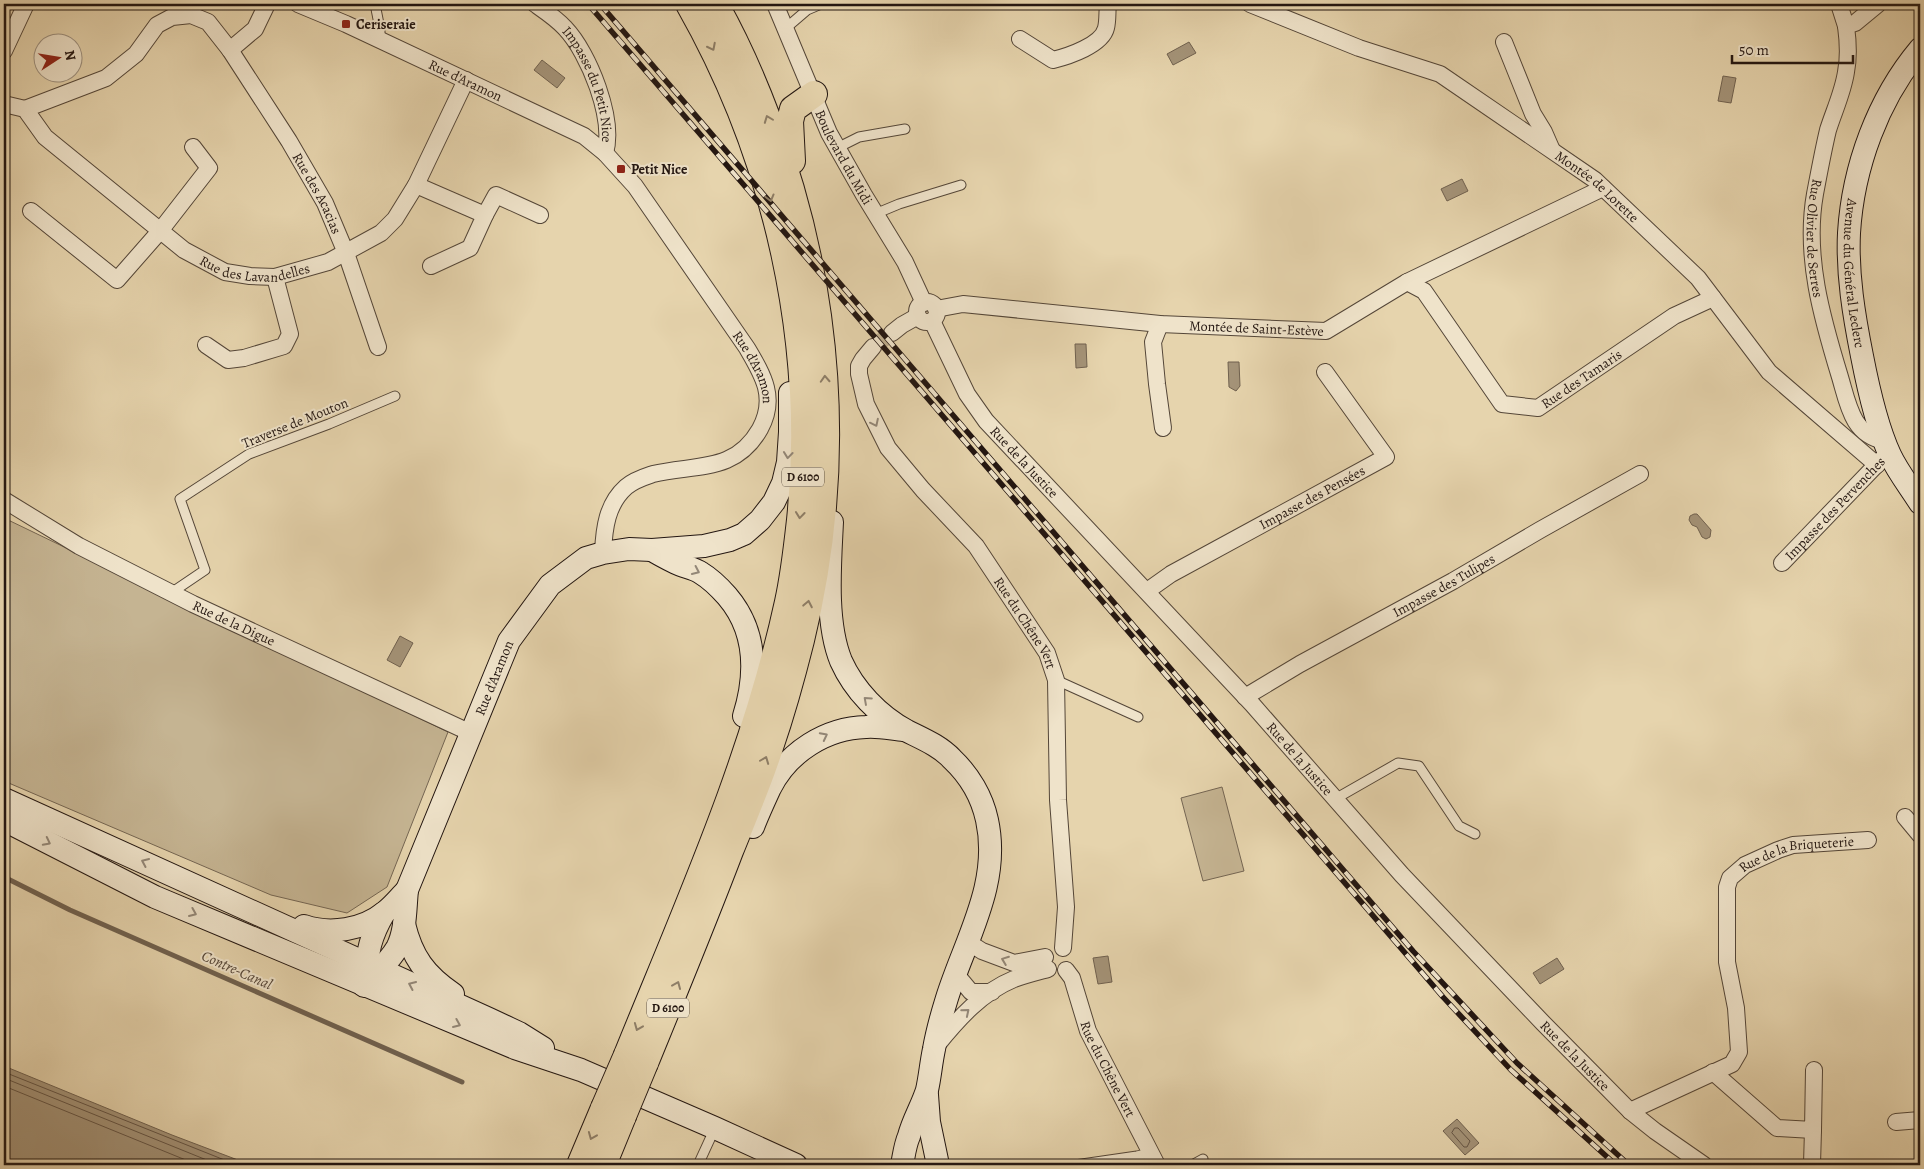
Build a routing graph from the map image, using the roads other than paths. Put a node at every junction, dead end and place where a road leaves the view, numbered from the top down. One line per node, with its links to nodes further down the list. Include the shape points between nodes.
1 (26, 4): 21 (street)
2 (267, 4): 20 (street, via 255,29)
3 (298, 4): 17 (street, Rue d'Aramon)
4 (375, 4): 17 (lane)
5 (535, 4): 30 (street, Impasse du Petit Nice, via 565,27 578,45 597,85 607,122)
6 (690, 4): 44 (main road, D 6100, one-way to 44, via 748,128 766,183)
7 (715, 4): 34 (main road, D 6100, one-way to 7, via 778,146 744,60)
8 (775, 4): 15 (street, Boulevard du Midi)
9 (821, 4): 15 (lane, via 807,10)
10 (1108, 4): 16 (street, via 1106,29 1100,41 1065,57 1053,60)
11 (1250, 4): 29 (street, Montée de Lorette, via 1359,48 1440,74)
12 (1838, 4): 14 (street, Rue Olivier de Serres)
13 (1878, 4): 14 (street, via 1855,23)
14 (1846, 26): 55 (street, Rue Olivier de Serres, via 1846,72 1828,131 1814,196 1811,252 1820,305 1849,406 1855,420)
15 (786, 28): 23 (street, Boulevard du Midi)
16 (1020, 39)
17 (380, 41): 22 (street, Rue d'Aramon)
18 (1504, 42): 29 (street)
19 (1920, 49): 55 (main road, Avenue du Général Leclerc, via 1906,65 1884,103 1867,146 1854,194 1849,233 1857,331)
20 (230, 50): 25 (street, Rue des Acacias, via 208,22 192,15 172,17 157,25 136,54 106,78); 40 (street, Rue des Acacias, via 325,203)
21 (4, 51)
22 (466, 80): 30 (street, Rue d'Aramon, via 584,136); 31 (street, Rue des Lavandelles)
23 (814, 94): 28 (street, Boulevard du Midi); 34 (main road, via 793,109 790,121)
24 (4, 104): 25 (street)
25 (25, 109): 39 (street, Rue des Lavandelles, via 44,137)
26 (905, 129): 28 (lane, via 859,137)
27 (193, 147): 39 (street, via 209,168)
28 (837, 148): 36 (street, Boulevard du Midi)
29 (1550, 148): 33 (street, Montée de Lorette)
30 (605, 153): 61 (street, Rue d'Aramon, via 635,186 747,348 767,388 768,406 754,439 729,460 642,477 627,486 616,498 608,515)
31 (416, 185): 38 (street); 40 (street, Rue des Lavandelles, via 395,219 381,233)
32 (961, 185): 36 (lane)
33 (1604, 188): 43 (street, Montée de Saint-Estève); 45 (street, Montée de Lorette, via 1698,278)
34 (795, 200): 56 (main road, D 6100, one-way to 34, via 824,362 806,243)
35 (30, 211): 39 (street, via 117,280)
36 (875, 214): 46 (street, Boulevard du Midi, via 905,262)
37 (540, 215): 38 (street, via 496,195)
38 (485, 216): 41 (street, via 470,248)
39 (160, 231): 42 (street, Rue des Lavandelles, via 184,250 225,272)
40 (346, 253): 42 (street, Rue des Lavandelles, via 328,262); 50 (street, Rue des Acacias)
41 (432, 266)
42 (275, 277): 49 (street, via 290,334 284,346 228,360)
43 (1407, 282): 45 (street, Rue des Tamaris, via 1424,291 1502,404 1538,408 1674,316); 47 (street, Montée de Saint-Estève, via 1326,331)
44 (790, 284): 60 (main road, one-way to 60, via 788,462 774,502 744,534 730,540 704,546); 83 (main road, D 6100, one-way to 83, via 803,376 804,437 802,497 789,600 770,676 709,852)
45 (1713, 298): 55 (street, Montée de Lorette, via 1769,372)
46 (927, 312): 47 (street, Montée de Saint-Estève, via 963,304); 48 (street); 63 (street, Rue de la Justice, via 967,394 986,421)
47 (1160, 324): 54 (street, via 1153,342)
48 (892, 333)
49 (206, 345)
50 (378, 347)
51 (873, 347): 65 (street, Rue du Chêne Vert, one-way to 65, via 859,366 858,374 866,404 888,448 976,546 1047,653)
52 (1325, 372): 63 (street, Impasse des Pensées, via 1386,456 1171,574)
53 (395, 396): 64 (lane, Traverse de Mouton, via 249,454 180,499 206,570)
54 (1163, 428)
55 (1884, 453): 59 (main road, Avenue du Général Leclerc); 62 (street, Impasse des Pervenches)
56 (825, 462): 68 (main road, one-way to 56, via 862,696 841,660 835,637 829,577 832,514); 83 (main road, D 6100, one-way to 56, via 770,749 801,638 818,548)
57 (1640, 474): 66 (street, Impasse des Tulipes)
58 (4, 500): 64 (street, Rue de la Digue, via 79,546)
59 (1920, 503)
60 (652, 550): 61 (main road); 83 (main road, one-way to 83, via 701,572 717,584 744,621 754,665 752,689)
61 (603, 552): 69 (main road, Rue d'Aramon, via 586,558 550,585 509,641)
62 (1782, 563)
63 (1147, 591): 66 (street, Rue de la Justice)
64 (171, 593): 69 (street, Rue de la Digue)
65 (1056, 680): 67 (lane); 82 (street, Rue du Chêne Vert, via 1058,800 1066,906)
66 (1246, 697): 71 (street, Rue de la Justice)
67 (1138, 717)
68 (905, 730): 81 (main road, via 952,758 979,796 987,820 990,869 983,902); 83 (main road, one-way to 68, via 744,847 771,787 783,769 811,743 831,732 867,727)
69 (471, 733): 77 (main road, Rue d'Aramon)
70 (4, 799): 78 (main road, one-way to 70)
71 (1335, 799): 74 (lane, via 1398,763 1419,766 1459,826); 95 (street, Rue de la Justice, via 1402,875)
72 (1905, 817): 75 (street)
73 (4, 820): 86 (main road, one-way to 86, via 155,897)
74 (1475, 834)
75 (1920, 835)
76 (1868, 840): 93 (street, Rue de la Briqueterie, via 1793,846 1745,865 1730,878 1727,887 1727,962 1736,1008 1739,1052 1732,1064)
77 (407, 890): 79 (main road, Rue d'Aramon); 80 (main road, Rue d'Aramon)
78 (238, 904): 79 (main road, Rue d'Aramon, via 316,931 330,932 358,925); 86 (main road)
79 (384, 913): 86 (main road, Rue d'Aramon, via 373,931 368,950)
80 (404, 924): 86 (main road, Rue d'Aramon, via 397,947 387,961); 89 (main road, Rue d'Aramon, via 419,962 435,982)
81 (968, 942): 84 (street, one-way to 81, via 1014,963); 87 (main road)
82 (1063, 948): 84 (street, via 1050,950); 85 (street, via 1071,958)
83 (680, 951): 96 (main road, D 6100, bridge)
84 (1046, 963): 85 (street, via 1059,973); 88 (street)
85 (1066, 970): 102 (street, Rue du Chêne Vert, via 1072,978 1088,1031)
86 (369, 973): 89 (main road, one-way to 86); 90 (main road, one-way to 90)
87 (956, 974): 88 (street, via 971,992); 91 (main road)
88 (992, 992): 91 (street, one-way to 88, via 960,1017)
89 (489, 1019): 90 (main road)
90 (517, 1041): 99 (main road)
91 (934, 1049): 94 (main road)
92 (1814, 1070): 100 (street)
93 (1713, 1072): 95 (street, Rue de la Briqueterie); 100 (street, via 1777,1128)
94 (926, 1090): 101 (main road); 110 (main road)
95 (1630, 1111): 113 (street, Rue de la Justice)
96 (614, 1112): 105 (main road, D 6100, one-way to 105); 106 (main road, D 6100)
97 (1920, 1120): 98 (street)
98 (1896, 1122)
99 (715, 1128): 107 (lane); 108 (main road)
100 (1813, 1130): 104 (street)
101 (903, 1158): 109 (main road)
102 (1154, 1159): 111 (lane, via 1137,1156)
103 (1203, 1159): 112 (lane)
104 (1812, 1164)
105 (580, 1165)
106 (602, 1165)
107 (698, 1165)
108 (796, 1165)
109 (888, 1165)
110 (938, 1165)
111 (1075, 1165)
112 (1192, 1165)
113 (1704, 1165)

